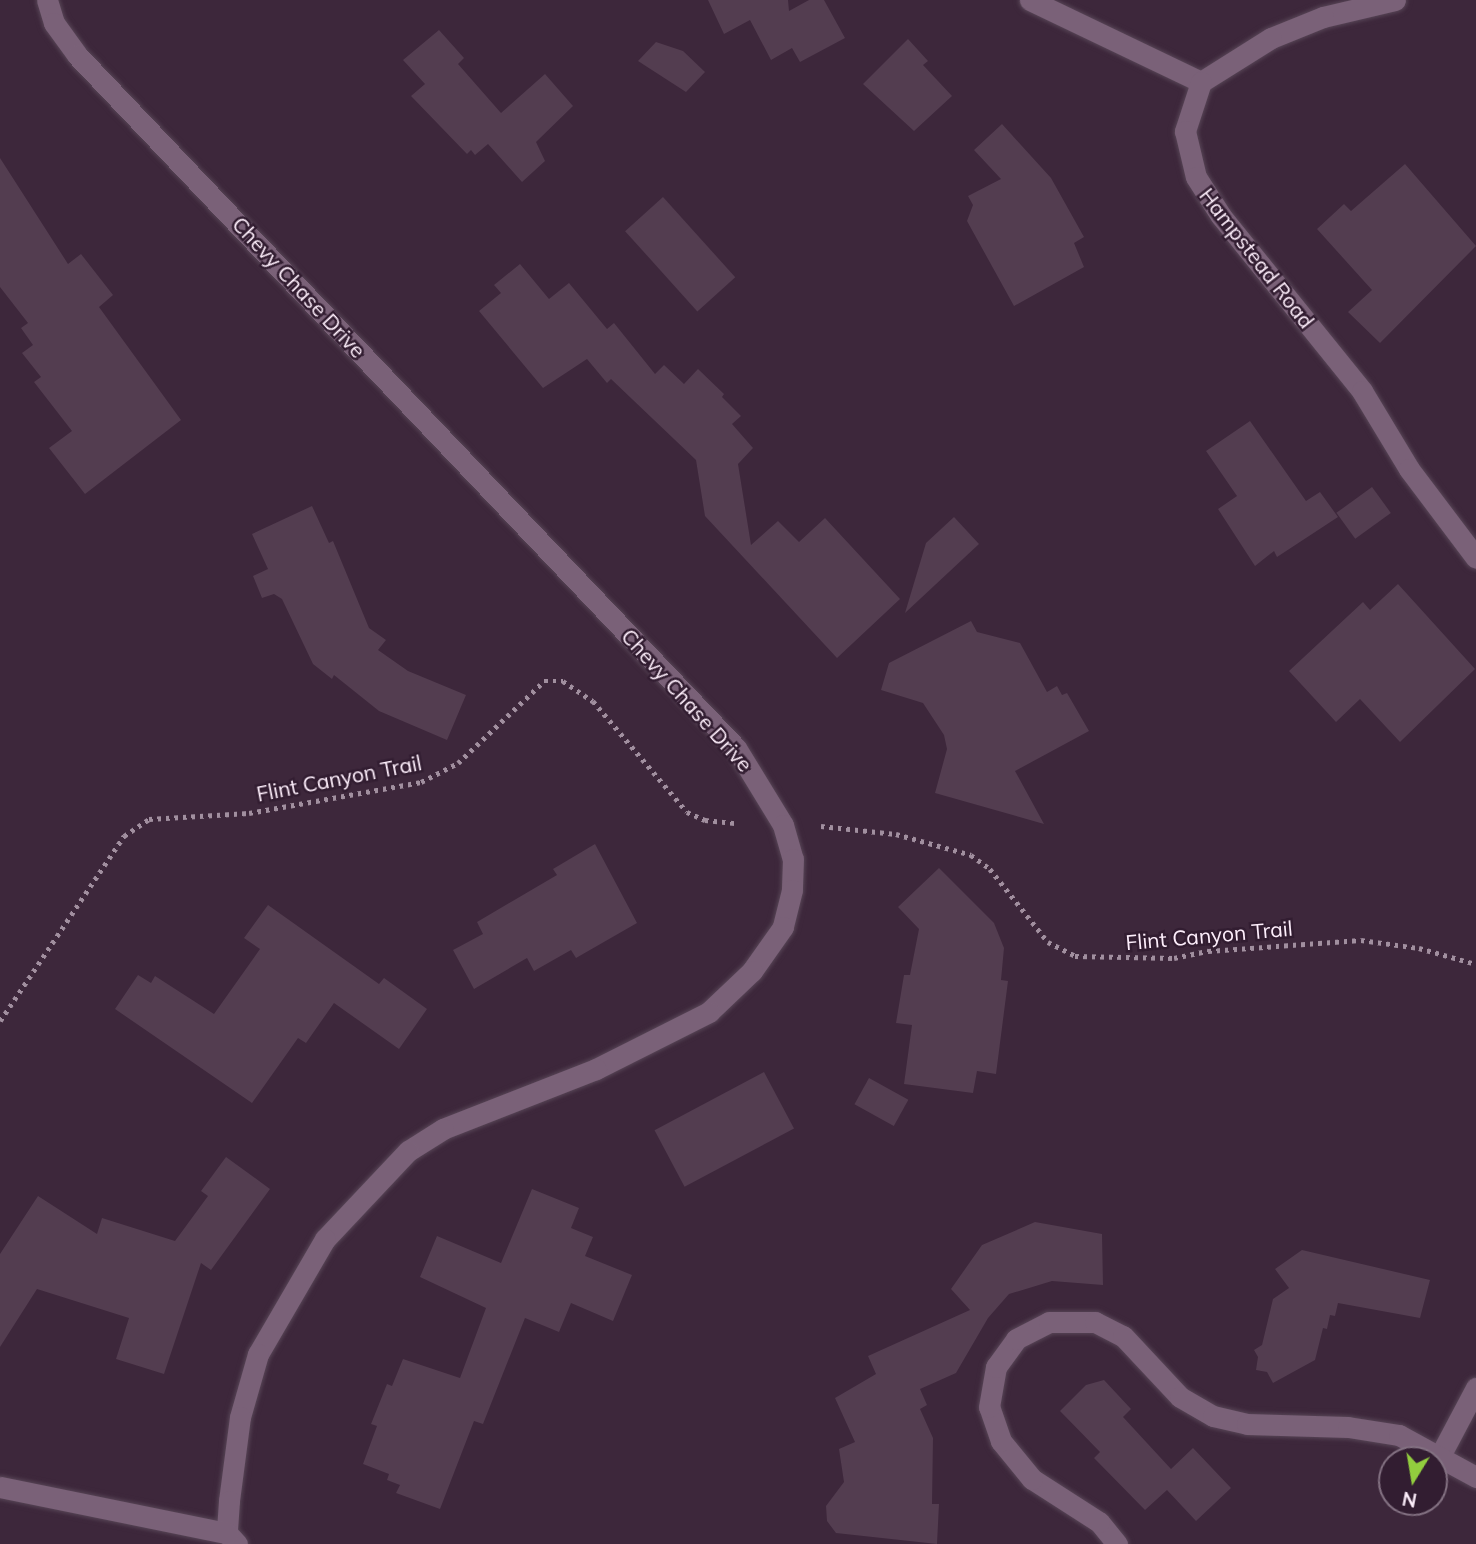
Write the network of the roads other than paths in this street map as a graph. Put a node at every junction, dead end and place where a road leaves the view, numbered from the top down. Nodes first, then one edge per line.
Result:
1 (47, 0) edge
2 (1030, 0) edge
3 (1395, 0) edge
4 (1200, 82) junction
5 (1476, 558) edge
6 (1476, 1388) edge
7 (1423, 1446) edge
8 (1445, 1446) edge
9 (1448, 1459) edge
10 (1476, 1477) edge
11 (0, 1487) edge
12 (232, 1539) edge
13 (1117, 1544) edge

1 - 12 main road, Chevy Chase Drive
2 - 4 main road
3 - 4 main road
4 - 5 main road, Hampstead Road
6 - 8 main road
7 - 13 main road
9 - 10 main road
11 - 12 main road

